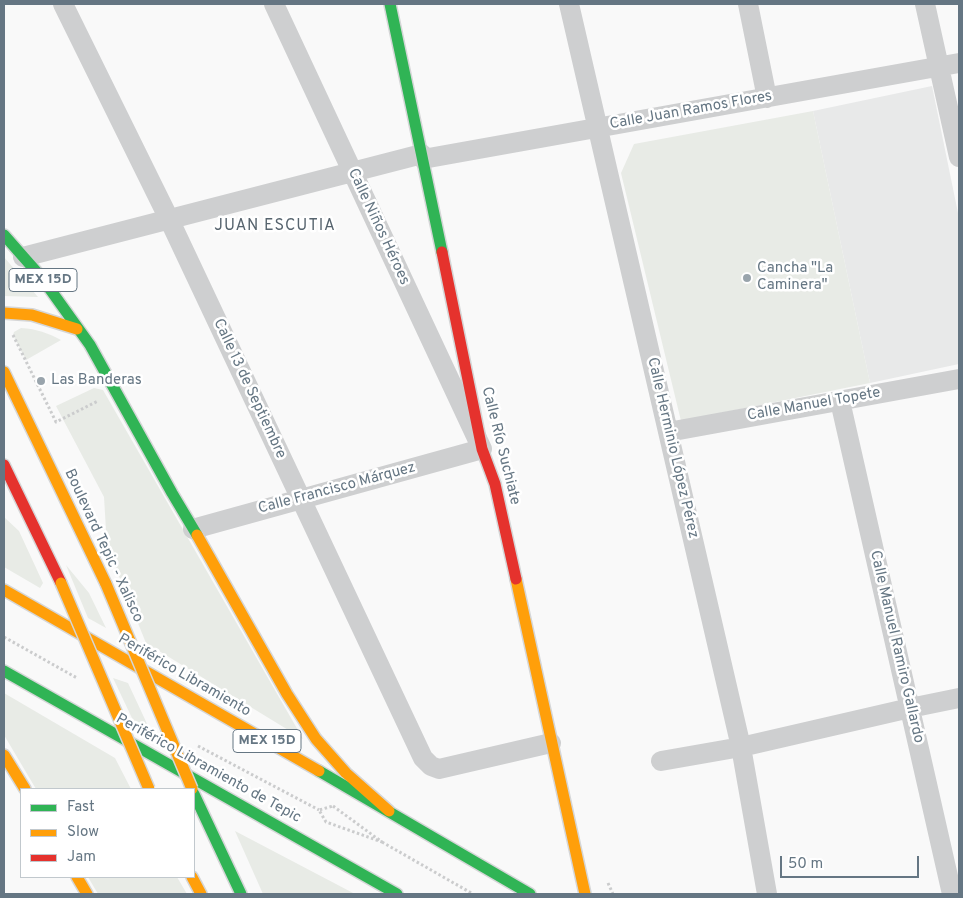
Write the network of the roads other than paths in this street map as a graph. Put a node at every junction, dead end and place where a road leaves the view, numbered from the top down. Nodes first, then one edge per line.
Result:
1 (63, 4) edge
2 (274, 4) edge
3 (390, 4) edge
4 (569, 4) edge
5 (748, 4) edge
6 (925, 4) edge
7 (959, 63) edge
8 (939, 67) junction
9 (767, 98) junction
10 (596, 128) junction
11 (423, 157) junction
12 (959, 157) edge
13 (353, 172) junction
14 (169, 219) junction
15 (4, 236) edge
16 (22, 257) junction
17 (4, 313) edge
18 (77, 328) junction
19 (4, 372) edge
20 (959, 379) edge
21 (840, 401) junction
22 (668, 432) junction
23 (482, 449) junction
24 (4, 465) edge
25 (300, 499) junction
26 (193, 529) junction
27 (4, 590) edge
28 (4, 671) edge
29 (959, 698) edge
30 (910, 708) junction
31 (551, 743) junction
32 (741, 747) junction
33 (4, 755) edge
34 (660, 761) dead end
35 (24, 788) edge
36 (149, 788) edge
37 (192, 788) edge
38 (195, 797) edge
39 (389, 811) junction
40 (78, 878) edge
41 (193, 878) edge
42 (87, 894) edge
43 (201, 894) edge
44 (241, 894) edge
45 (397, 894) edge
46 (530, 894) edge
47 (585, 894) edge
48 (767, 894) edge
49 (952, 894) edge

1 - 14 street, Calle 13 de Septiembre
2 - 13 street, Calle Niños Héroes
3 - 11 main road, Calle Río Suchiate
4 - 10 street, Calle Herminio López Pérez
5 - 9 street
6 - 8 street
7 - 8 street, Calle Juan Ramos Flores
8 - 9 street, Calle Juan Ramos Flores
8 - 12 street
9 - 10 street, Calle Juan Ramos Flores
10 - 11 street, Calle Juan Ramos Flores
10 - 22 street, Calle Herminio López Pérez
11 - 13 street, Calle Juan Ramos Flores
11 - 23 main road, Calle Río Suchiate
13 - 14 street, Calle Juan Ramos Flores
13 - 23 street, Calle Niños Héroes
14 - 16 street, Calle Juan Ramos Flores
14 - 25 street, Calle 13 de Septiembre
15 - 16 main road, MEX 15D
16 - 18 main road, MEX 15D
17 - 18 main road, MEX 15D
18 - 26 main road, MEX 15D
19 - 37 main road, Boulevard Tepic - Xalisco, bridge
20 - 21 street, Calle Manuel Topete
21 - 22 street, Calle Manuel Topete
21 - 30 street, Calle Manuel Ramiro Gallardo
22 - 32 street, Calle Herminio López Pérez
23 - 25 street, Calle Francisco Márquez
23 - 31 main road, Calle Río Suchiate
24 - 36 main road, bridge
25 - 26 street, Calle Francisco Márquez
25 - 31 street, Calle 13 de Septiembre
26 - 39 main road, MEX 15D
27 - 39 main road, Periférico Libramiento / MEX 15D
28 - 45 main road, Periférico Libramiento de Tepic
29 - 30 street
30 - 32 street
30 - 49 street, Calle Manuel Ramiro Gallardo
31 - 47 main road, Calle Río Suchiate
32 - 34 street
32 - 48 street, Calle Herminio López Pérez
33 - 35 main road
38 - 44 main road
39 - 46 main road, Periférico Libramiento / MEX 15D
40 - 42 main road
41 - 43 main road

